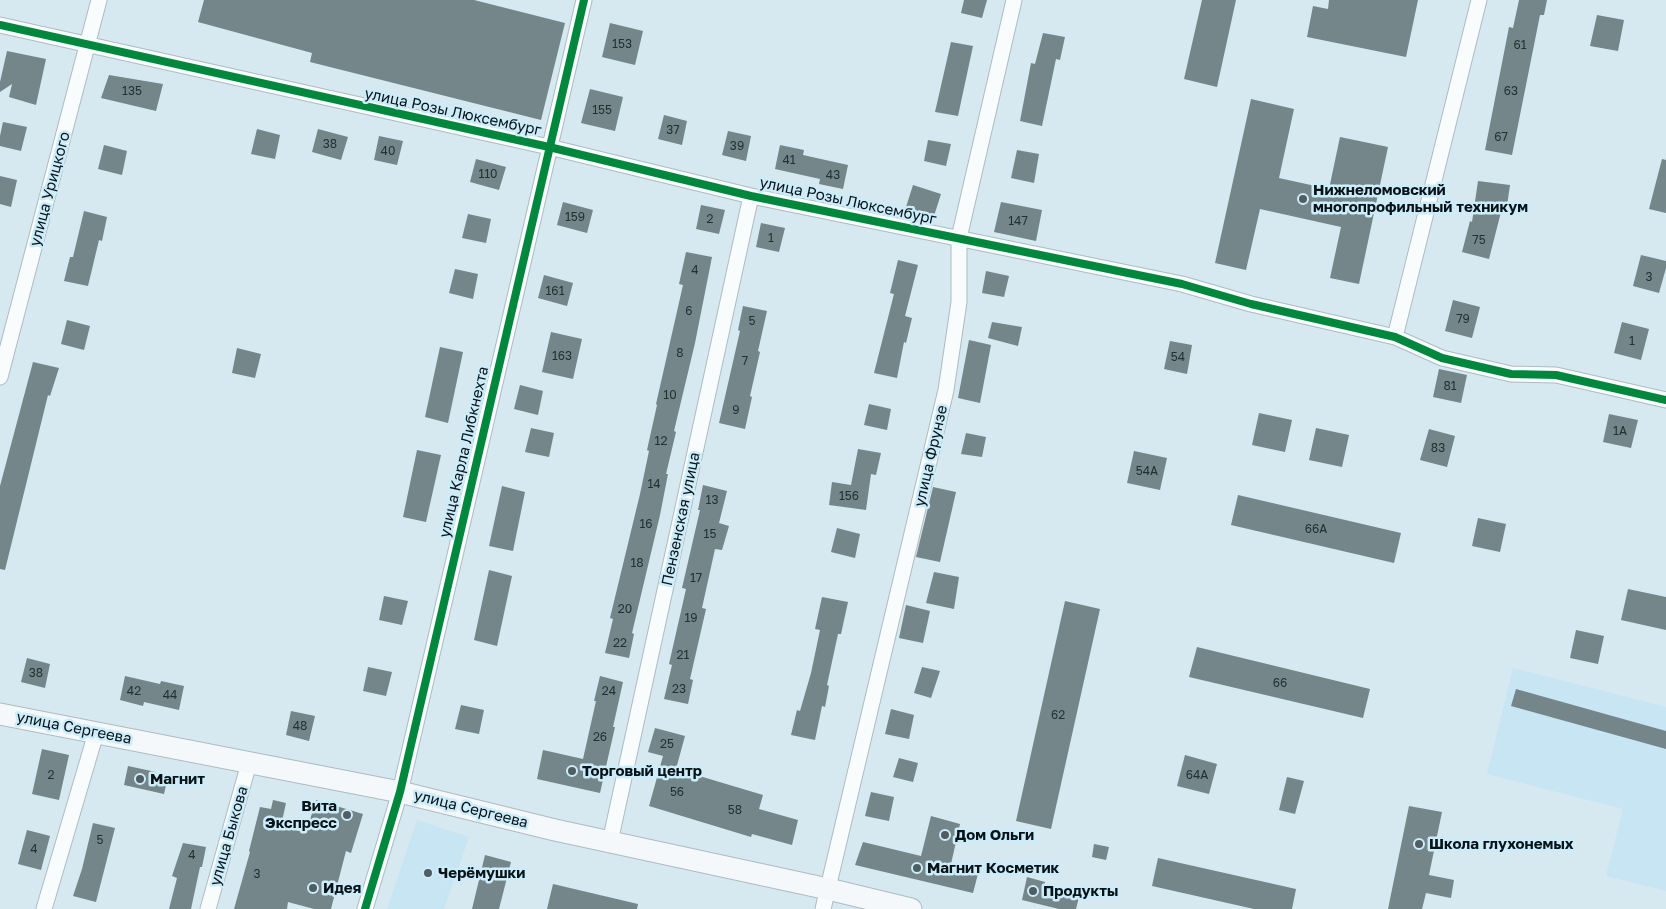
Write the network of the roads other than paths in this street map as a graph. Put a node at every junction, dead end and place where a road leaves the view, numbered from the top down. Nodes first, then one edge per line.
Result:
1 (100, 0) edge
2 (584, 0) edge
3 (1014, 0) edge
4 (1479, 0) edge
5 (0, 25) edge
6 (88, 46) junction
7 (549, 147) junction
8 (751, 196) junction
9 (959, 238) junction
10 (1395, 337) junction
11 (0, 377) edge
12 (1666, 400) edge
13 (0, 714) edge
14 (96, 733) junction
15 (249, 763) junction
16 (400, 792) junction
17 (610, 842) junction
18 (826, 899) edge
19 (44, 909) edge
20 (208, 909) edge
21 (365, 909) edge
22 (911, 909) edge

1 - 6 street, улица Урицкого
2 - 7 street, улица Карла Либкнехта
3 - 9 street, улица Фрунзе
4 - 10 street
5 - 6 street, улица Розы Люксембург
6 - 7 street, улица Розы Люксембург
6 - 11 street, улица Урицкого
7 - 8 street, улица Розы Люксембург
7 - 16 street, улица Карла Либкнехта
8 - 9 street, улица Розы Люксембург
8 - 17 street, Пензенская улица
9 - 10 street, улица Розы Люксембург
9 - 18 street, улица Фрунзе
10 - 12 street, улица Розы Люксембург
13 - 14 main road, улица Сергеева
14 - 15 main road, улица Сергеева
14 - 19 street
15 - 16 main road, улица Сергеева
15 - 20 street, улица Быкова
16 - 17 main road, улица Сергеева
16 - 21 street, улица Карла Либкнехта
17 - 18 main road, улица Сергеева
18 - 22 main road, улица Сергеева

